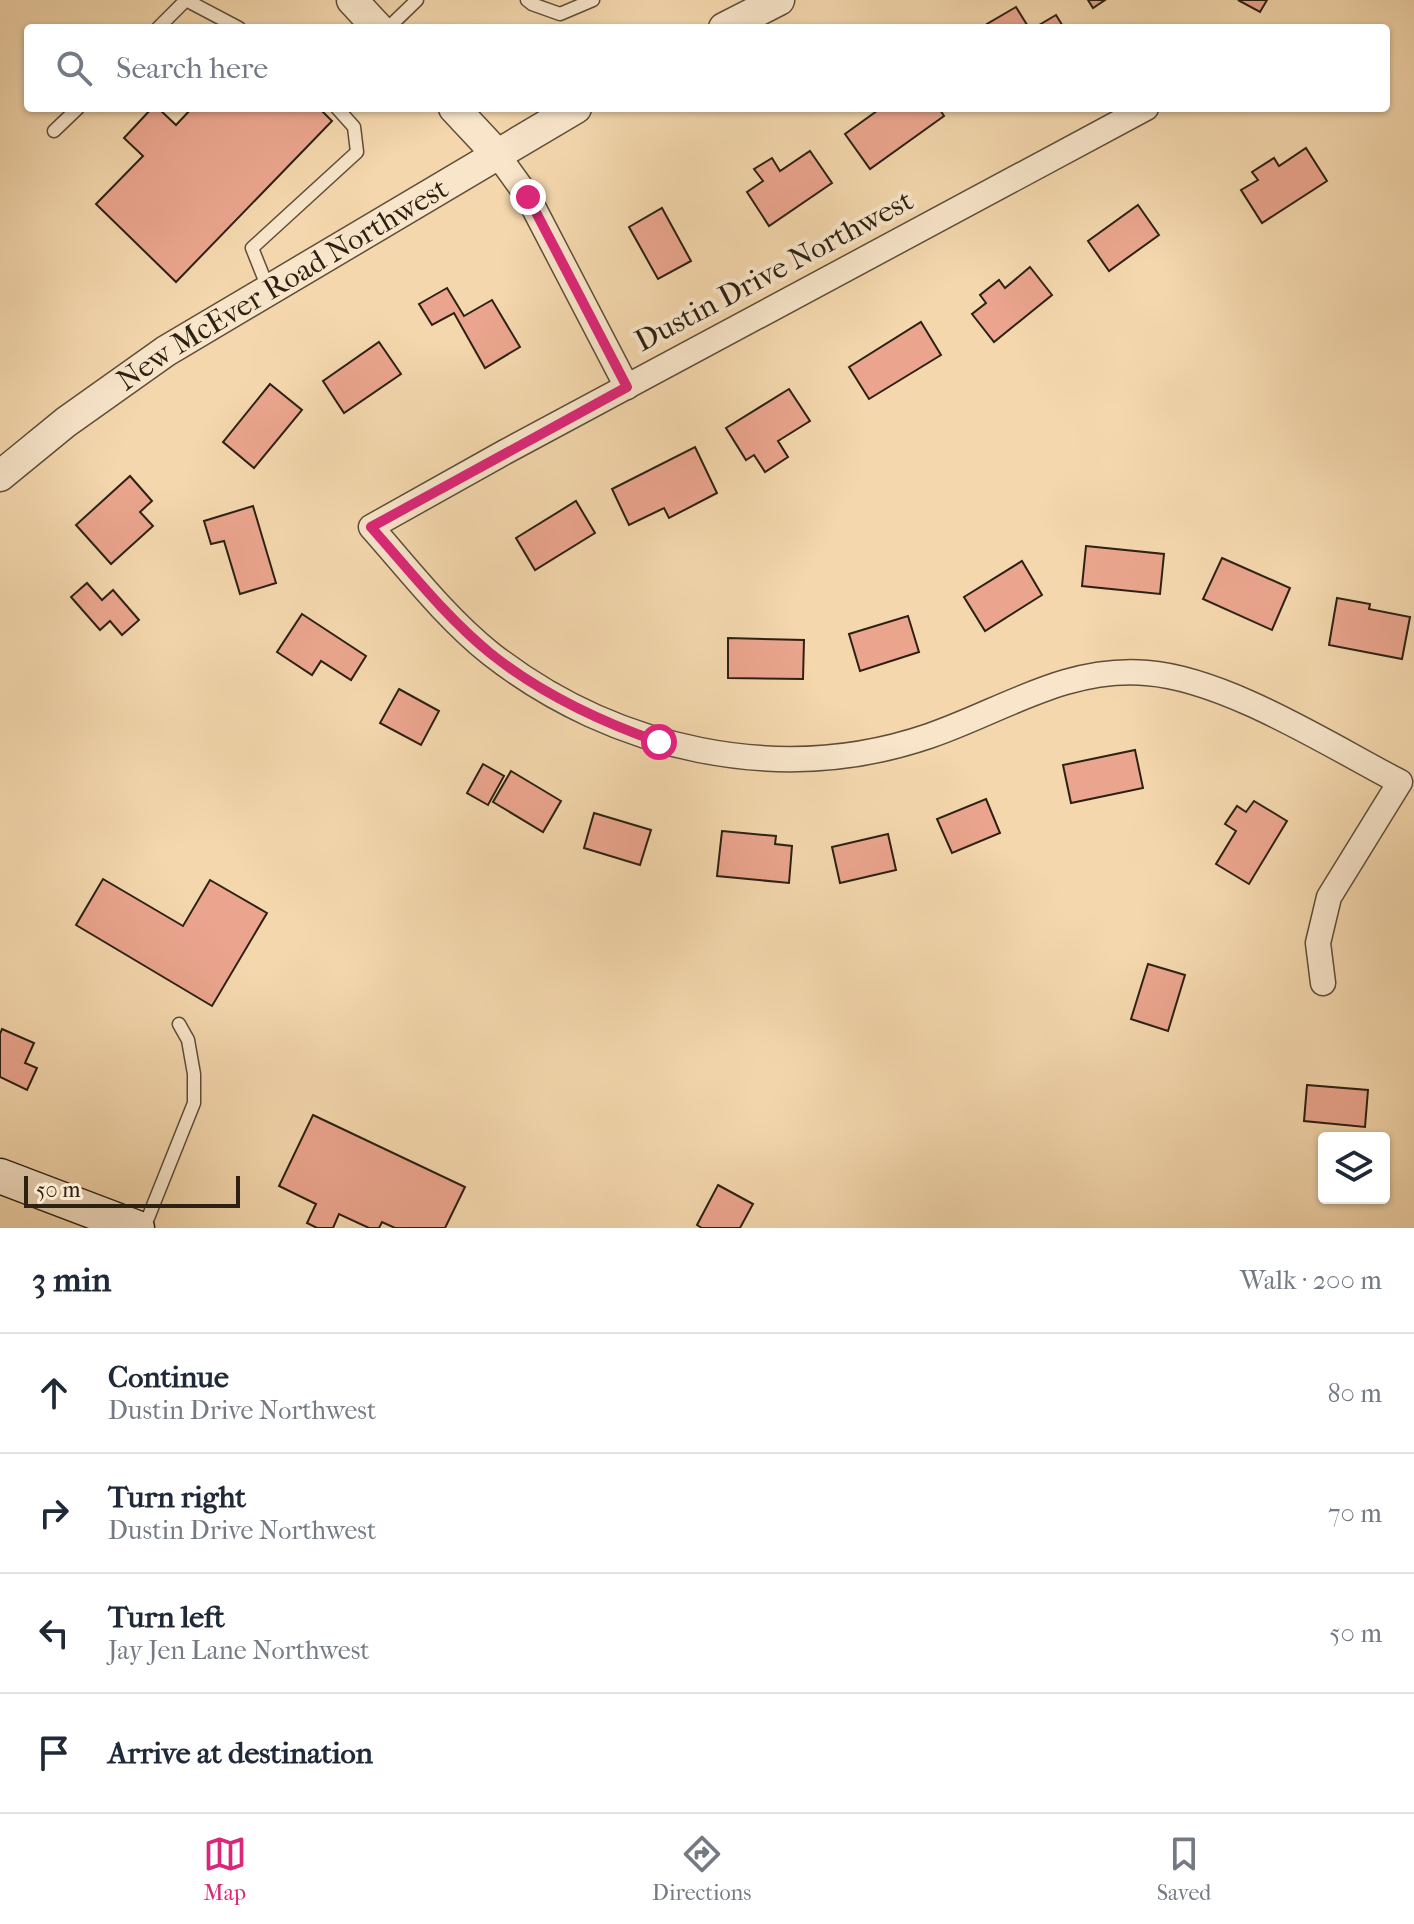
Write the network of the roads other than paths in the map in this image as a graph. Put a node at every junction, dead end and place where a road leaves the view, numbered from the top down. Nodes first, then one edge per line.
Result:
1 (186, 0) edge
2 (352, 0) edge
3 (417, 0) edge
4 (527, 0) edge
5 (593, 0) edge
6 (779, 0) edge
7 (162, 24) edge
8 (231, 24) edge
9 (374, 24) edge
10 (392, 24) edge
11 (732, 24) edge
12 (74, 112) edge
13 (341, 112) edge
14 (458, 112) edge
15 (569, 112) edge
16 (1139, 112) edge
17 (54, 131) dead end
18 (497, 154) junction
19 (268, 289) junction
20 (627, 387) junction
21 (0, 476) edge
22 (1323, 983) dead end
23 (179, 1024) dead end
24 (0, 1176) edge
25 (137, 1228) edge
26 (144, 1228) edge

1 - 7 lane
1 - 8 lane
2 - 9 street
3 - 10 lane
4 - 5 lane
6 - 11 street
12 - 17 lane
13 - 19 lane
14 - 18 street
15 - 18 street, New McEver Road Northwest
16 - 20 street, Dustin Drive Northwest
18 - 19 street, New McEver Road Northwest
18 - 20 street
19 - 21 street, New McEver Road Northwest
20 - 22 street, Dustin Drive Northwest
23 - 26 lane
24 - 25 main road

